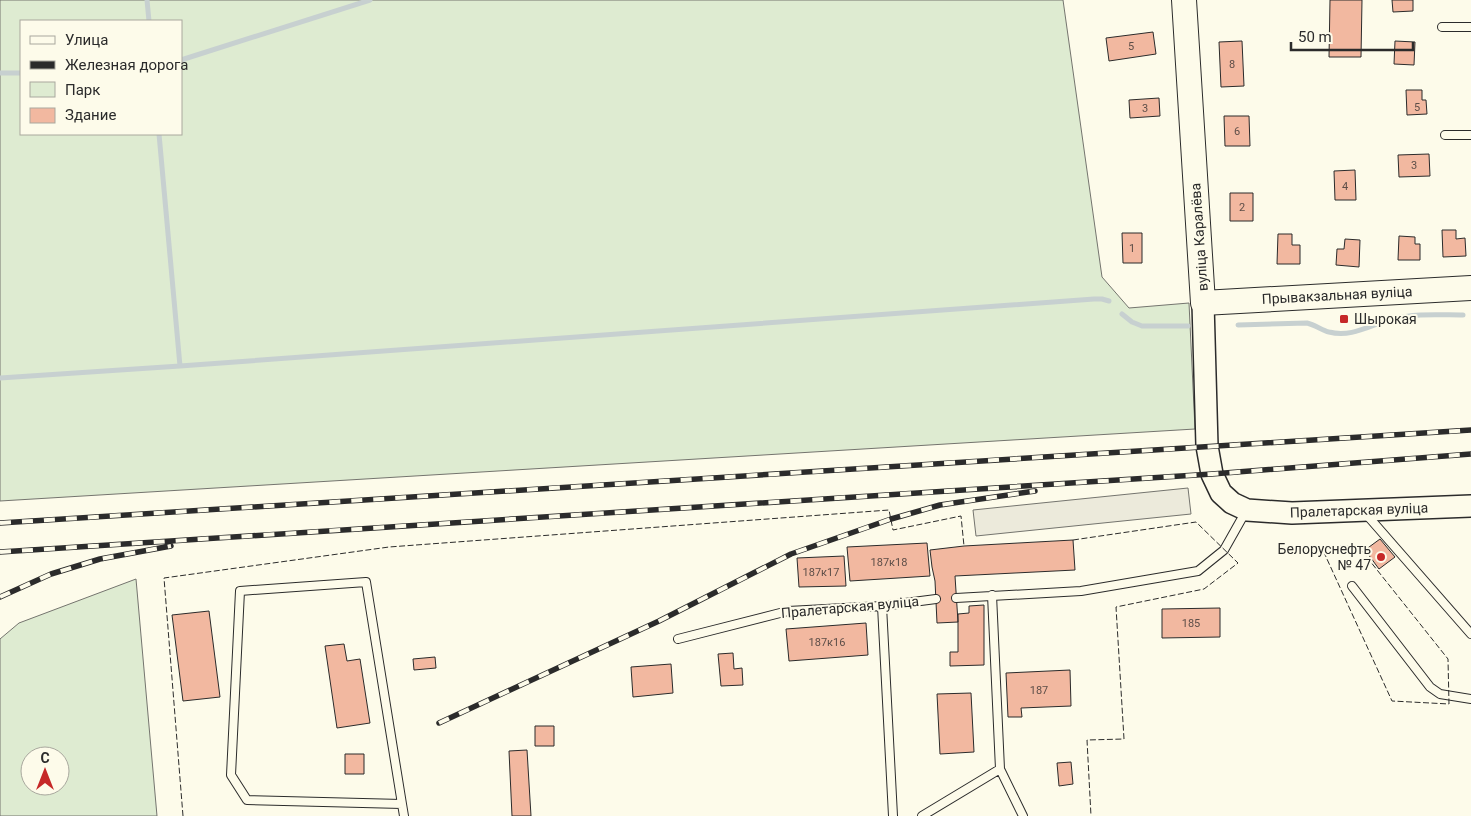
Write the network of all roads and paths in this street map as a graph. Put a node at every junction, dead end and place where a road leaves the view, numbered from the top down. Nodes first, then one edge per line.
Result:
1 (1184, 0) edge
2 (1442, 27) dead end
3 (1471, 27) edge
4 (1445, 135) dead end
5 (1471, 135) edge
6 (1471, 288) edge
7 (1203, 303) junction
8 (1212, 474) joint
9 (1471, 506) edge
10 (1247, 510) junction
11 (1363, 510) junction
12 (1352, 586) dead end
13 (992, 596) junction
14 (956, 598) dead end
15 (936, 599) dead end
16 (882, 606) junction
17 (1471, 634) edge
18 (678, 639) dead end
19 (1471, 699) edge
20 (1000, 769) junction
21 (402, 804) junction
22 (404, 816) edge
23 (893, 816) edge
24 (922, 816) edge
25 (1023, 816) edge

1 - 7 main road, вуліца Каралёва
2 - 3 lane
4 - 5 lane
6 - 7 main road, Прывакзальная вуліца
7 - 8 main road, вуліца Каралёва
8 - 10 main road, Пралетарская вуліца
9 - 11 main road, Пралетарская вуліца
10 - 11 main road, Пралетарская вуліца
10 - 13 lane
11 - 17 lane
12 - 19 lane
13 - 14 lane
13 - 20 lane
15 - 16 lane, Пралетарская вуліца
16 - 18 lane, Пралетарская вуліца
16 - 23 lane
20 - 24 lane
20 - 25 lane
21 - 21 lane
21 - 22 lane

